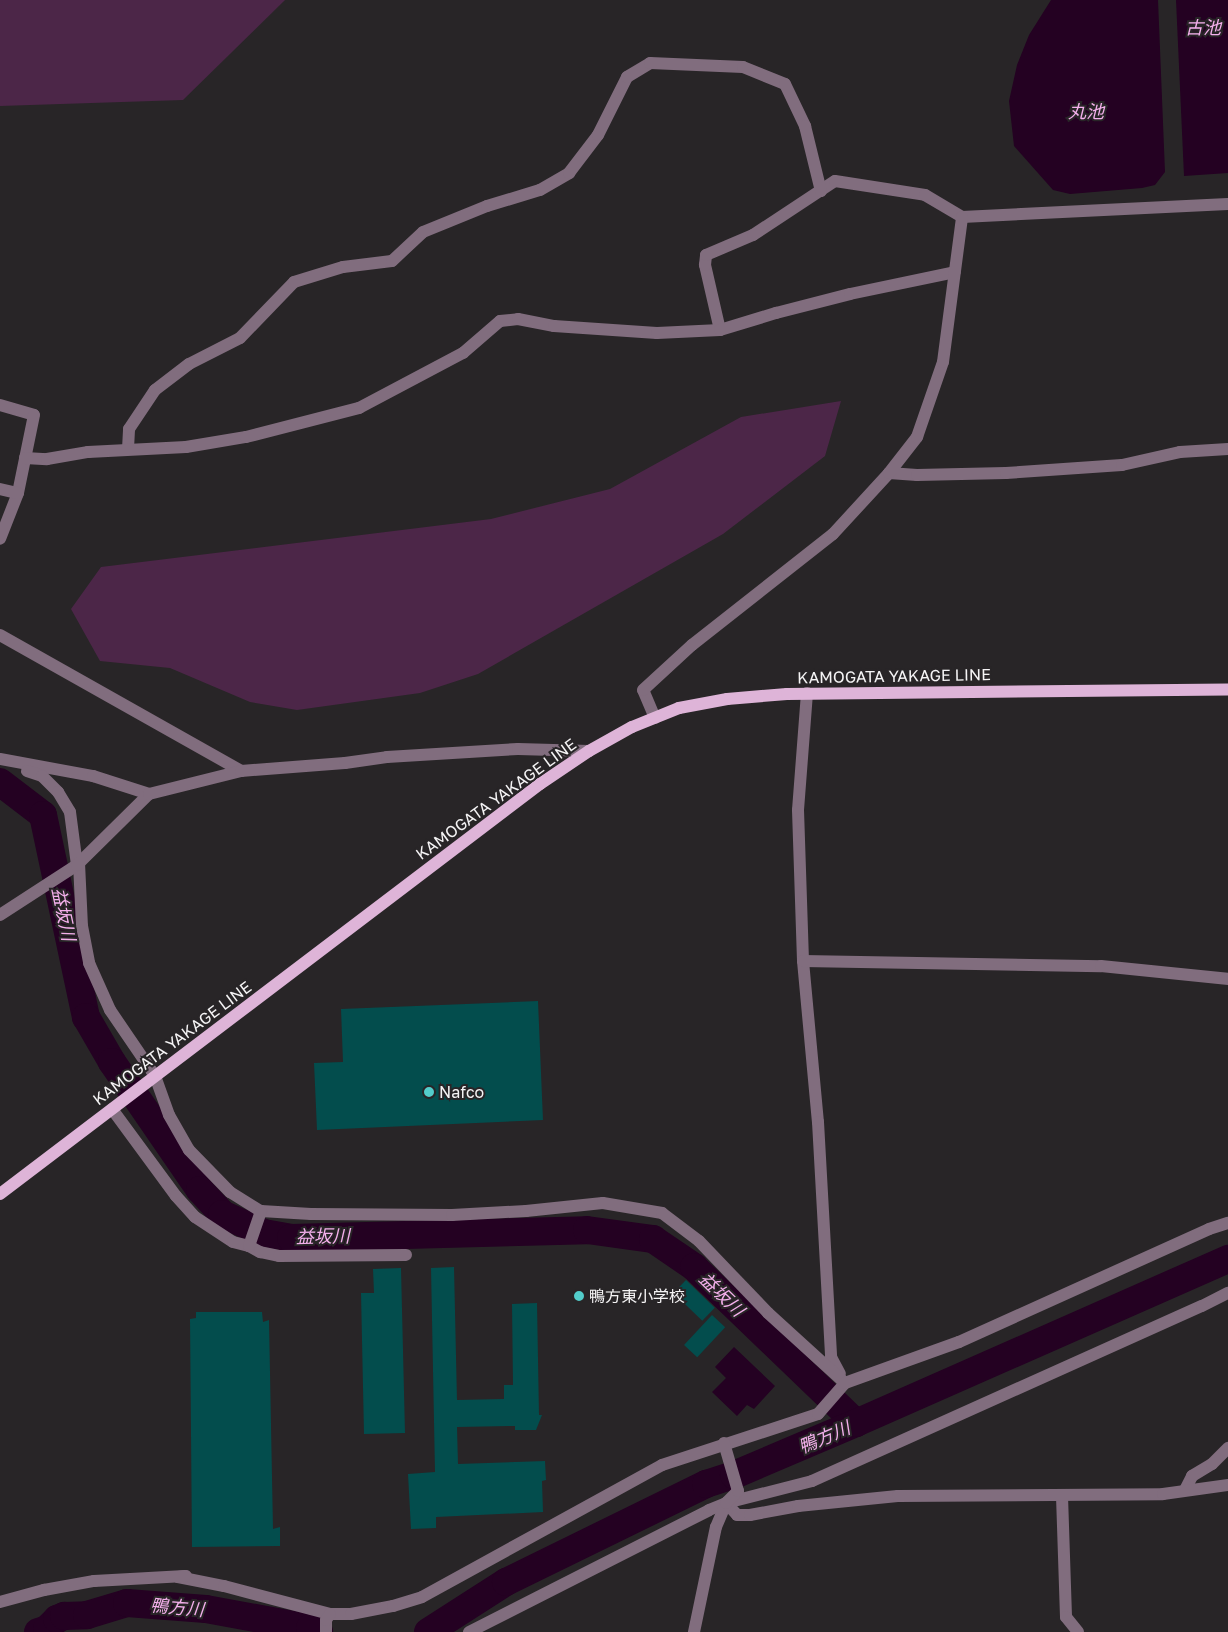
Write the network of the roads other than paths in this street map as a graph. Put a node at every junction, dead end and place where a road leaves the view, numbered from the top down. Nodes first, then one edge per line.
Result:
1 (821, 190) junction
2 (1228, 204) edge
3 (962, 217) junction
4 (955, 272) junction
5 (720, 330) junction
6 (0, 405) edge
7 (128, 449) junction
8 (1228, 449) edge
9 (25, 458) junction
10 (889, 473) junction
11 (0, 489) edge
12 (18, 493) junction
13 (0, 539) edge
14 (0, 636) edge
15 (1228, 689) edge
16 (807, 693) junction
17 (655, 718) junction
18 (589, 751) junction
19 (0, 760) edge
20 (241, 771) junction
21 (150, 794) junction
22 (76, 866) junction
23 (0, 915) edge
24 (803, 961) junction
25 (1228, 979) edge
26 (152, 1078) junction
27 (112, 1109) junction
28 (0, 1194) edge
29 (261, 1211) junction
30 (1228, 1223) edge
31 (249, 1246) junction
32 (406, 1255) dead end
33 (1228, 1293) edge
34 (844, 1383) junction
35 (725, 1448) junction
36 (1228, 1448) edge
37 (1228, 1485) edge
38 (1186, 1490) junction
39 (1062, 1496) junction
40 (726, 1503) junction
41 (0, 1602) edge
42 (328, 1622) edge
43 (469, 1632) edge
44 (694, 1632) edge
45 (1078, 1632) edge

1 - 3 street
1 - 5 street
1 - 7 street
2 - 3 street
3 - 4 street
4 - 5 street
4 - 10 street
5 - 7 street
6 - 9 street
7 - 9 street
8 - 10 street
9 - 12 street
10 - 17 street
11 - 12 street
12 - 13 street
14 - 20 street
15 - 16 main road, KAMOGATA YAKAGE LINE
16 - 17 main road, KAMOGATA YAKAGE LINE
16 - 24 street
17 - 18 main road, KAMOGATA YAKAGE LINE
18 - 20 street
18 - 26 main road, KAMOGATA YAKAGE LINE
19 - 21 street
19 - 22 street
20 - 21 street
21 - 22 street
22 - 23 street
22 - 26 street
24 - 25 street
24 - 34 street
26 - 27 main road, KAMOGATA YAKAGE LINE
26 - 29 street
27 - 28 main road, KAMOGATA YAKAGE LINE
27 - 31 street
29 - 31 street
29 - 34 street
30 - 34 street
31 - 32 street
33 - 40 street
34 - 35 street
35 - 40 street
35 - 42 street
36 - 38 street
37 - 38 street
38 - 39 street
39 - 40 street
39 - 45 street
40 - 43 street
40 - 44 street
41 - 42 street

